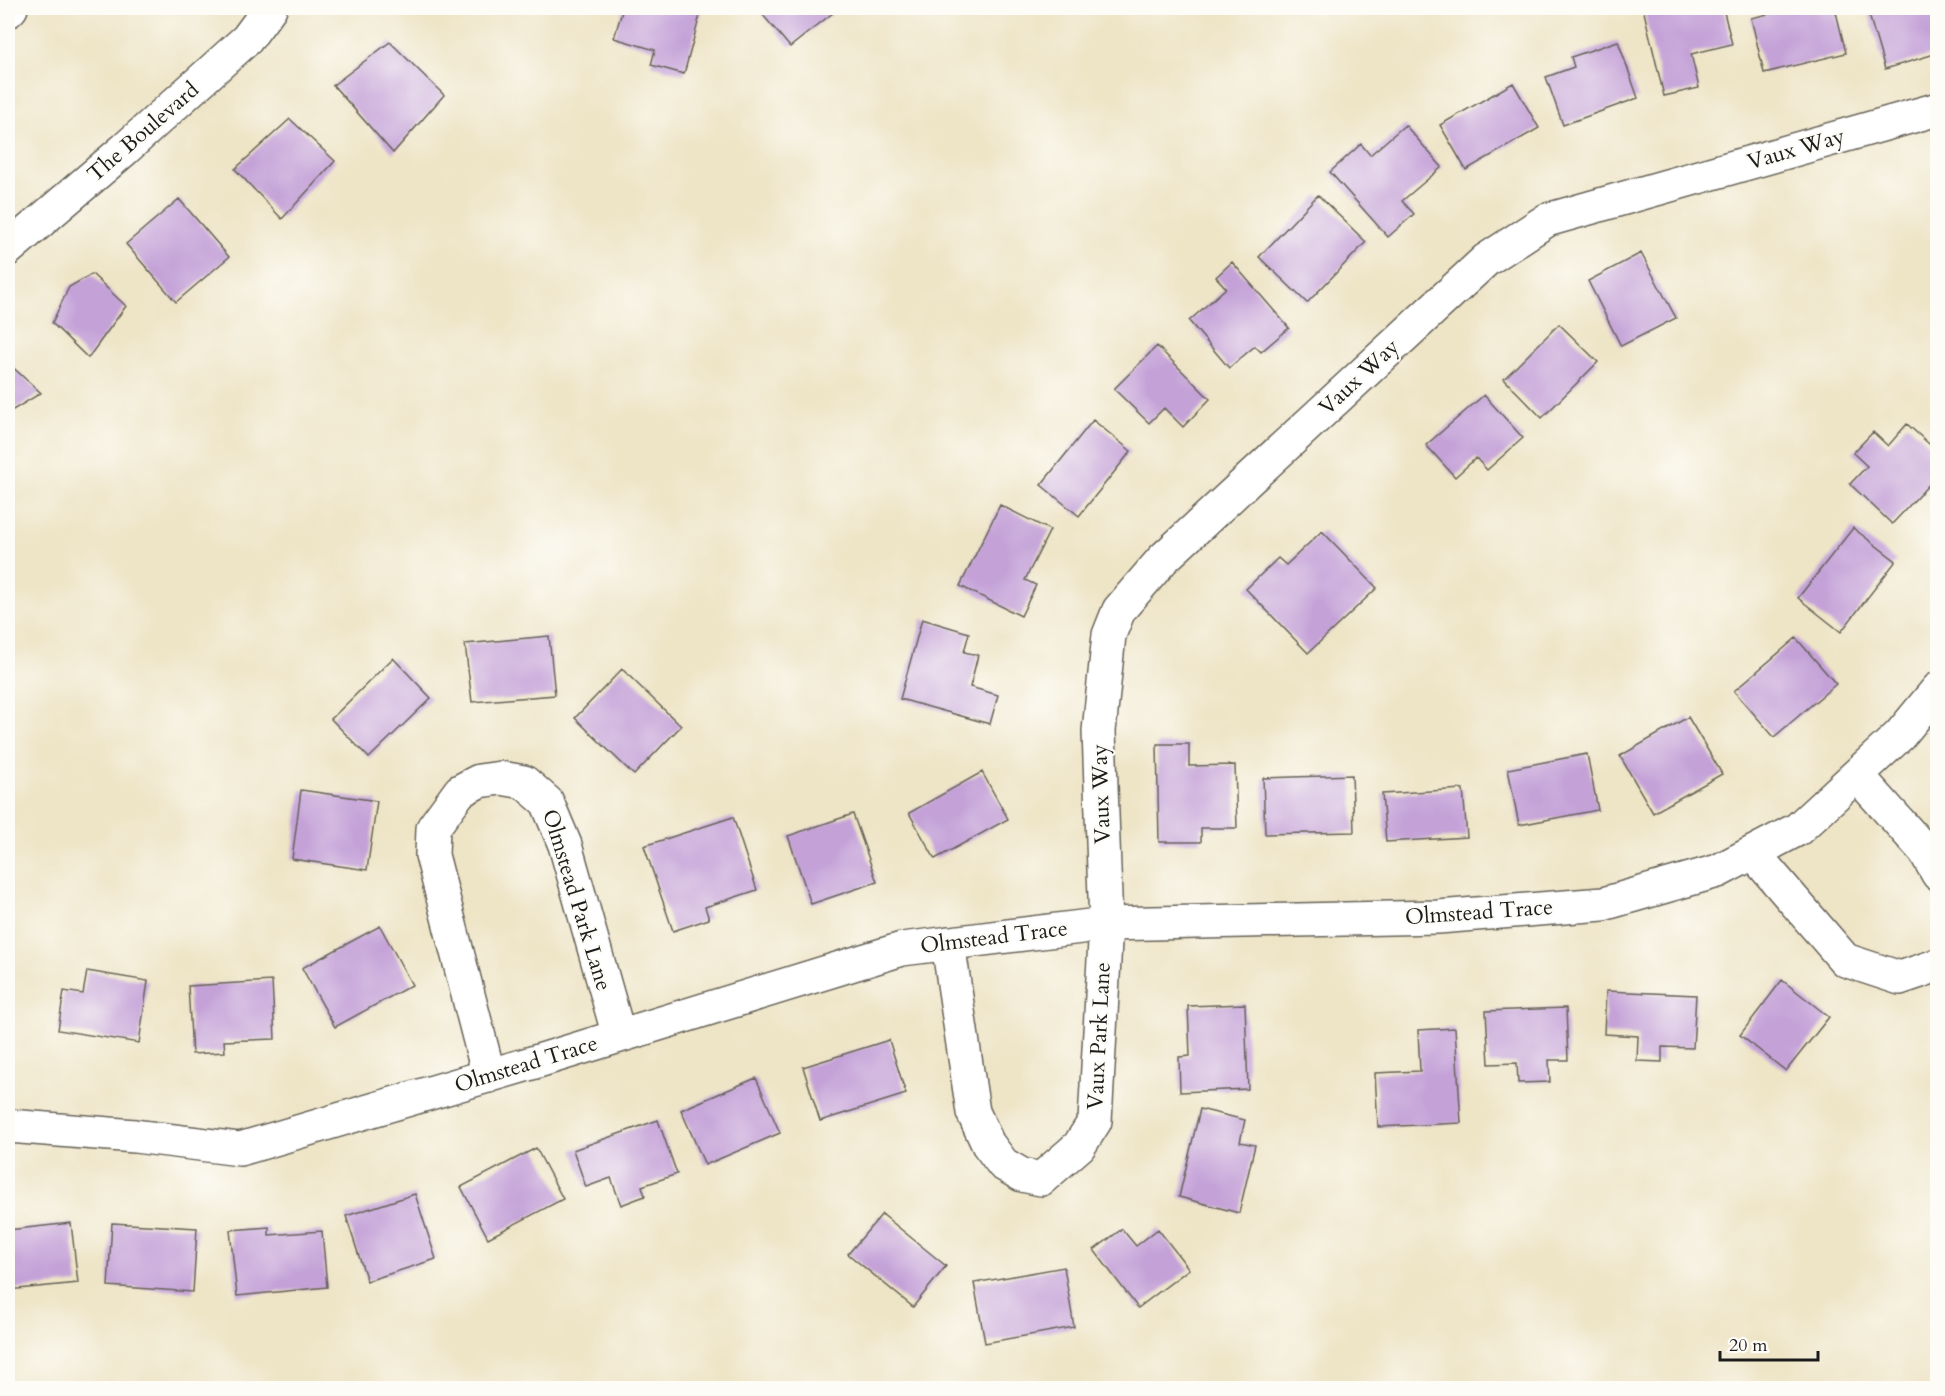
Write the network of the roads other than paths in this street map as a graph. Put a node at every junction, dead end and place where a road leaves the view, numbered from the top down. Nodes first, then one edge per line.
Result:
1 (11, 8) edge
2 (270, 8) edge
3 (8, 11) edge
4 (1938, 109) edge
5 (8, 249) edge
6 (1938, 689) edge
7 (1857, 775) junction
8 (1753, 853) junction
9 (1938, 874) edge
10 (1106, 924) junction
11 (948, 943) junction
12 (1938, 965) edge
13 (619, 1036) junction
14 (489, 1076) junction
15 (8, 1126) edge

1 - 3 street
2 - 5 street, The Boulevard
4 - 10 street, Vaux Way
6 - 7 street, Olmstead Trace
7 - 8 street, Olmstead Trace
7 - 9 street
8 - 10 street, Olmstead Trace
8 - 12 street
10 - 11 street, Olmstead Trace
10 - 11 street, Vaux Park Lane
11 - 13 street, Olmstead Trace
13 - 14 street, Olmstead Trace
13 - 14 street, Olmstead Park Lane
14 - 15 street, Olmstead Trace

